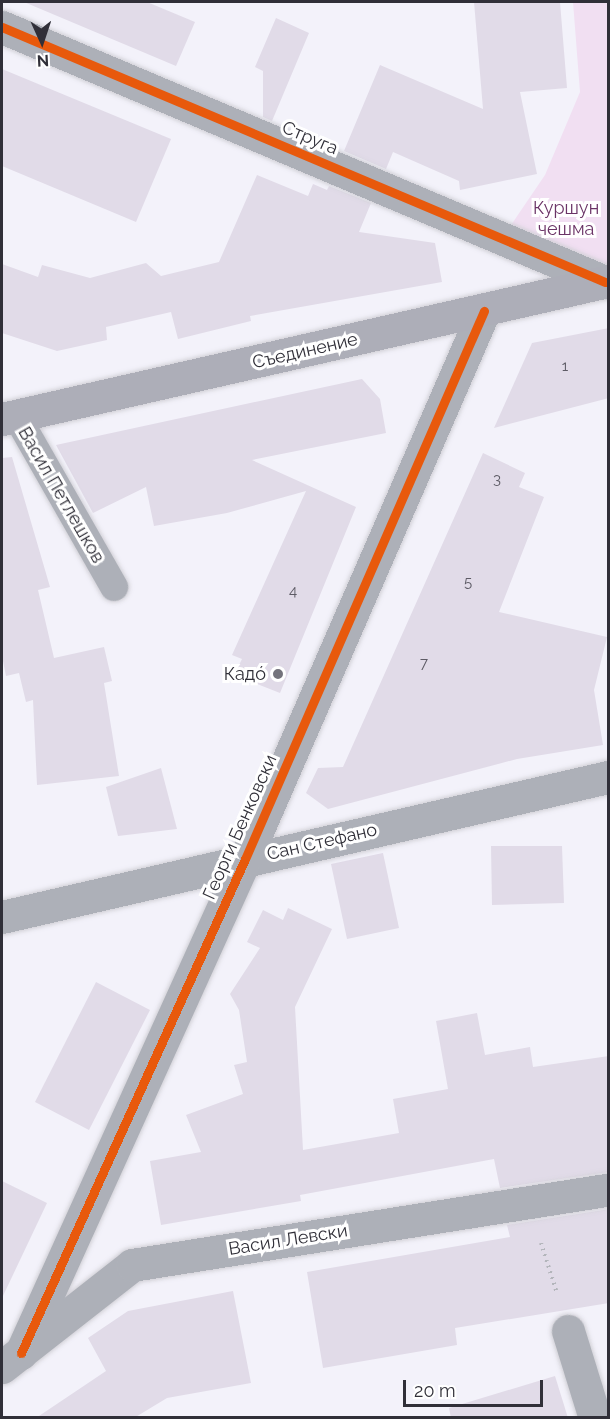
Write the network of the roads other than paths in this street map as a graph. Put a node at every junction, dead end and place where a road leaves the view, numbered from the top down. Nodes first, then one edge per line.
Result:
1 (2, 27) edge
2 (607, 281) edge
3 (484, 311) junction
4 (6, 415) edge
5 (114, 587) dead end
6 (609, 777) edge
7 (245, 859) junction
8 (2, 917) edge
9 (609, 1190) edge
10 (568, 1331) road end
11 (11, 1360) edge
12 (595, 1418) edge

1 - 2 street, Струга
2 - 3 street, Съединение
3 - 4 street, Съединение
3 - 7 street, Георги Бенковски
4 - 5 lane, Васил Петлешков
6 - 7 street, Сан Стефано
7 - 8 street, Сан Стефано
7 - 11 street, Георги Бенковски
9 - 11 street, Васил Левски
10 - 12 street

